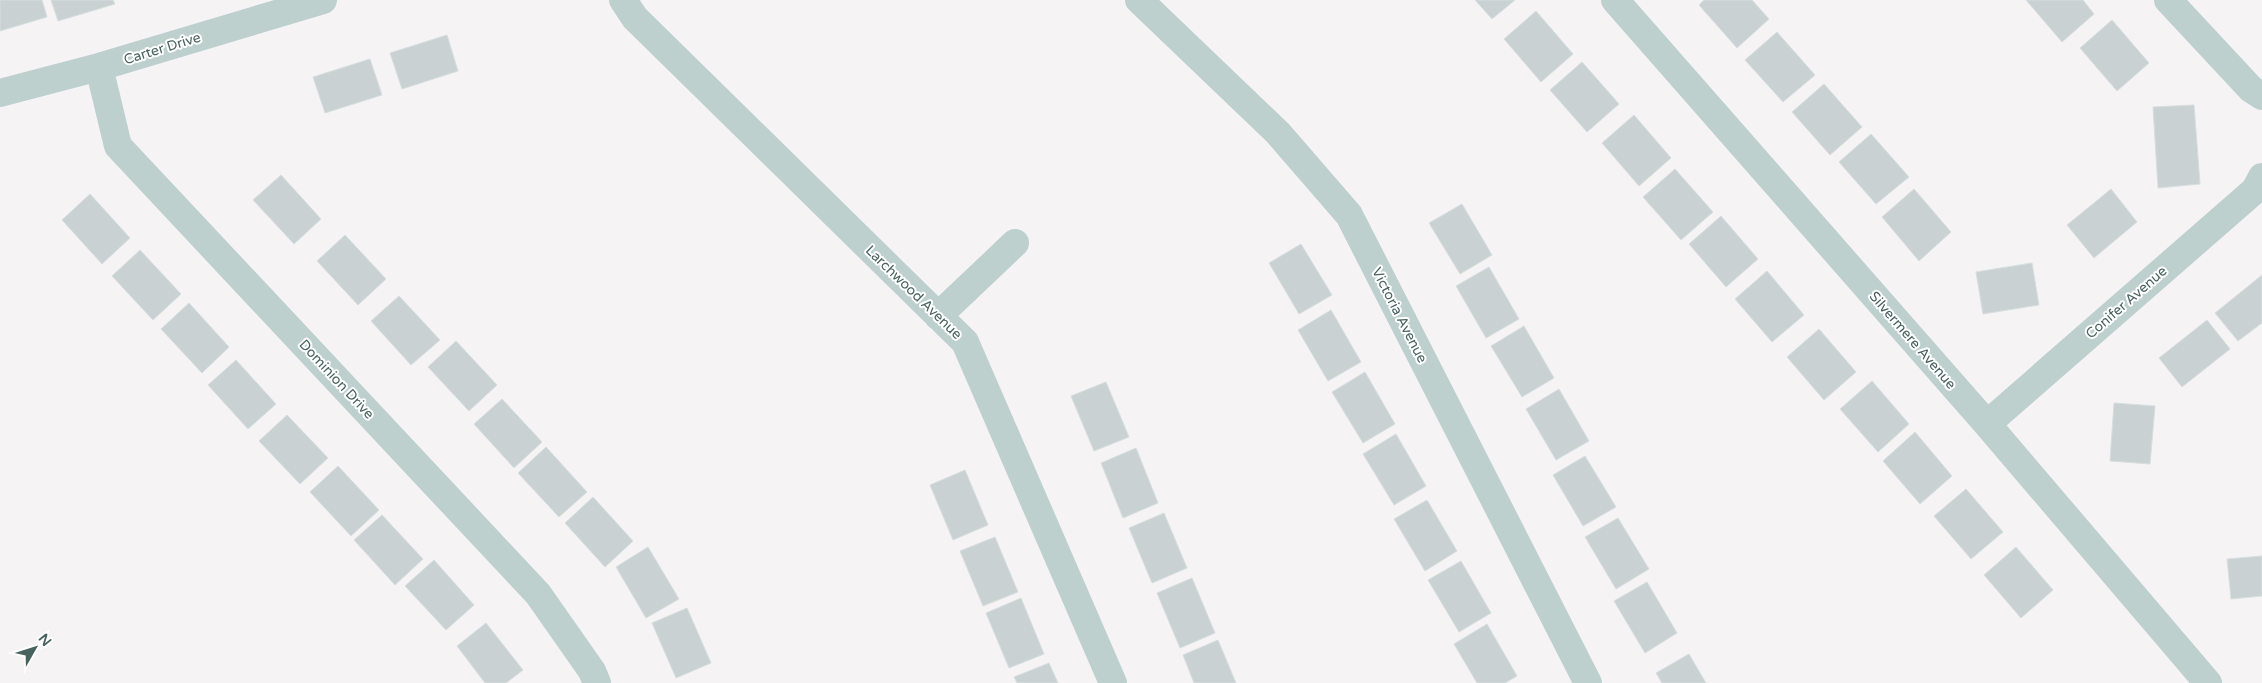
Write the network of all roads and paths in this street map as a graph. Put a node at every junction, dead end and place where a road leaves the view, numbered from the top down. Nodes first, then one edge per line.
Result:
1 (323, 0) edge
2 (623, 0) edge
3 (1139, 0) edge
4 (1616, 0) edge
5 (2168, 0) edge
6 (99, 67) junction
7 (0, 93) edge
8 (2262, 96) edge
9 (2262, 177) edge
10 (1015, 243) dead end
11 (938, 316) junction
12 (1987, 424) junction
13 (597, 683) edge
14 (1114, 683) edge
15 (1588, 683) edge
16 (2208, 683) edge

1 - 6 street, Carter Drive
2 - 11 street, Larchwood Avenue
3 - 15 street, Victoria Avenue
4 - 12 street, Silvermere Avenue
5 - 8 street
6 - 7 street, Carter Drive
6 - 13 street, Dominion Drive
9 - 12 street, Conifer Avenue
10 - 11 street
11 - 14 street, Larchwood Avenue
12 - 16 street, Silvermere Avenue

